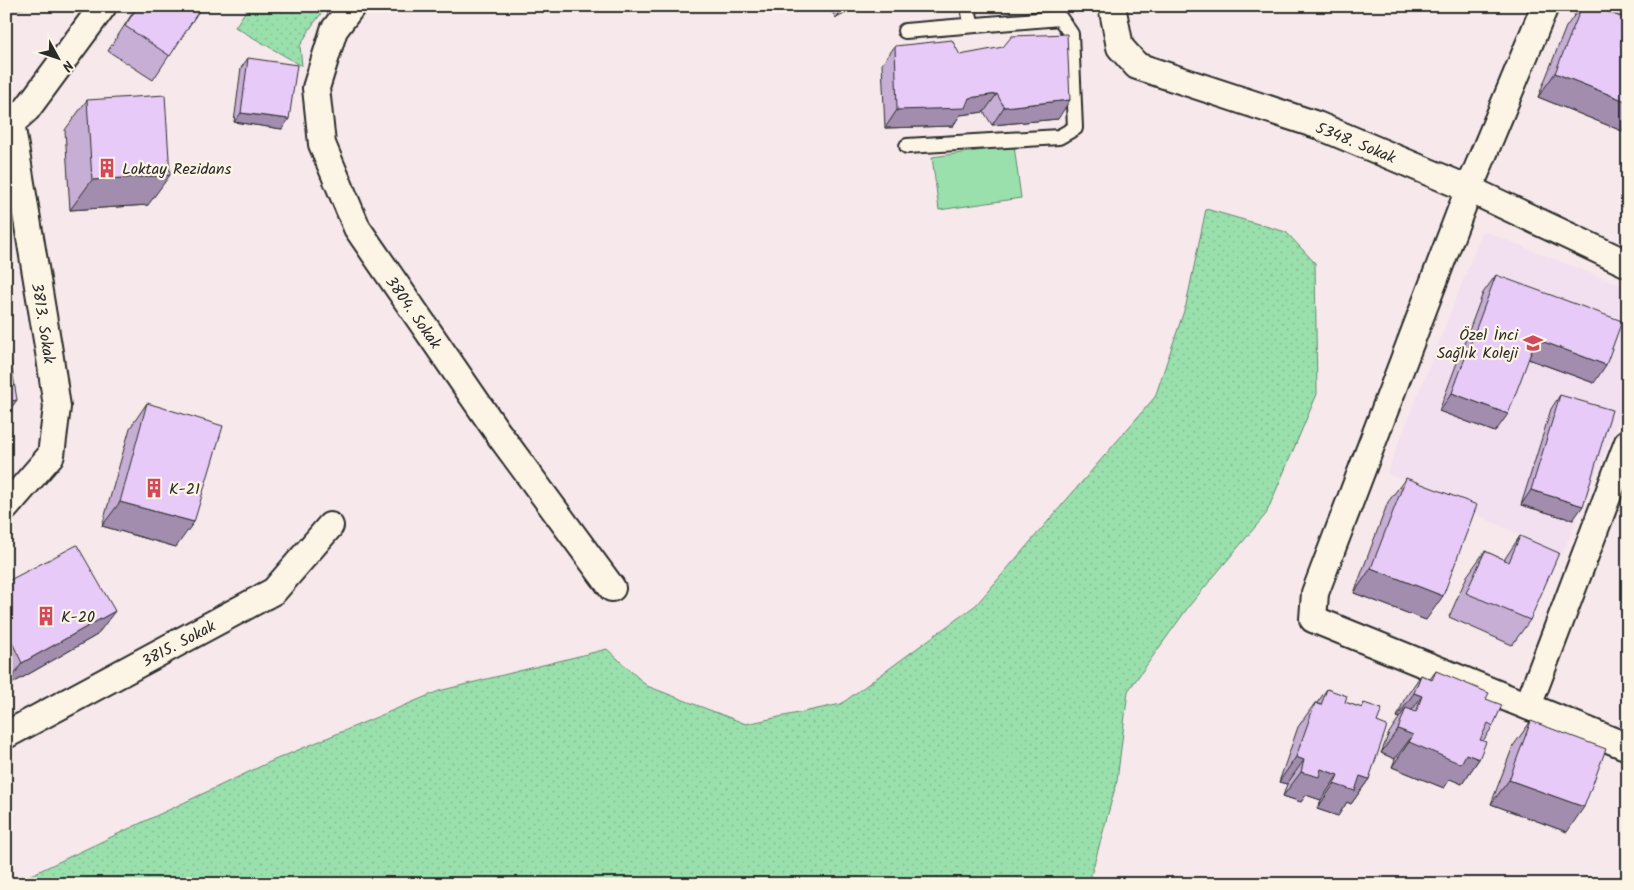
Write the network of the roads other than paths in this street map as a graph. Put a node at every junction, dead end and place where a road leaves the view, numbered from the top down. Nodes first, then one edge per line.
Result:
1 (103, 6) edge
2 (352, 6) edge
3 (968, 6) edge
4 (1112, 6) edge
5 (1545, 6) edge
6 (971, 25) junction
7 (905, 31) dead end
8 (9, 126) edge
9 (907, 146) dead end
10 (1469, 189) junction
11 (1628, 264) edge
12 (1628, 442) edge
13 (6, 507) edge
14 (330, 526) dead end
15 (612, 588) dead end
16 (1528, 706) junction
17 (6, 735) edge
18 (1628, 747) edge

1 - 8 street
2 - 15 street, 3804. Sokak
3 - 6 lane
4 - 10 street, 5348. Sokak
5 - 10 street
6 - 7 lane
6 - 9 lane
8 - 13 street, 3813. Sokak
10 - 11 street, 5348. Sokak
10 - 16 street
12 - 16 street
14 - 17 street, 3815. Sokak
16 - 18 street

